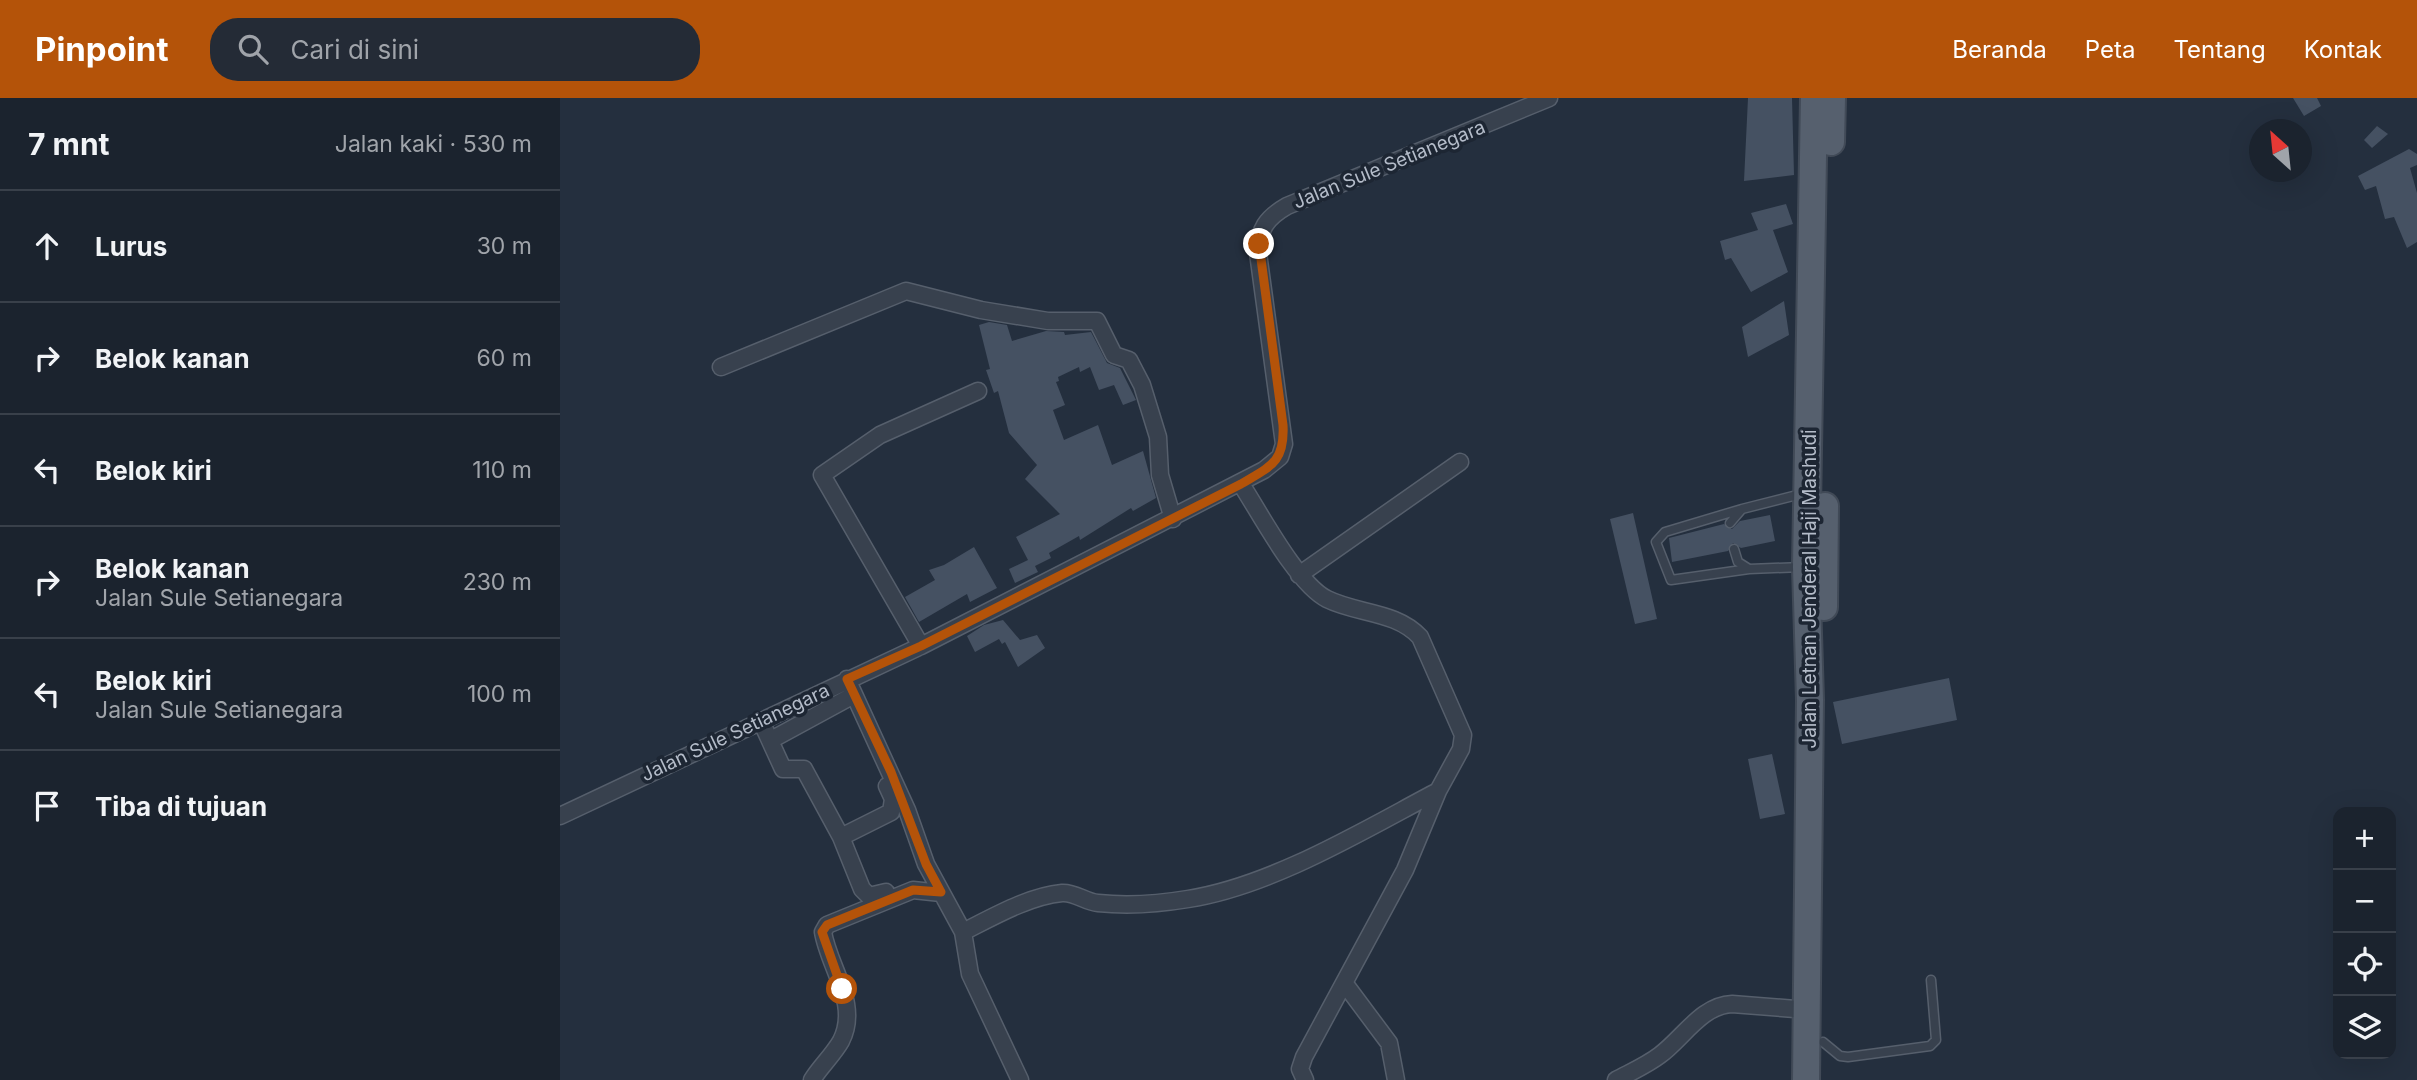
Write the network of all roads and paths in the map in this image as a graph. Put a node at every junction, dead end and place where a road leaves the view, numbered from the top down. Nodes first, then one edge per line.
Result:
1 (1549, 98) edge
2 (1814, 98) edge
3 (1832, 98) edge
4 (721, 368) dead end
5 (978, 391) dead end
6 (1460, 461) dead end
7 (1241, 484) junction
8 (1807, 492) junction
9 (1741, 509) junction
10 (1173, 519) junction
11 (1730, 523) dead end
12 (1734, 549) dead end
13 (1806, 567) junction
14 (1749, 569) junction
15 (1300, 575) junction
16 (921, 646) junction
17 (847, 679) junction
18 (852, 696) dead end
19 (761, 721) junction
20 (864, 738) dead end
21 (771, 740) junction
22 (1438, 791) junction
23 (560, 816) edge
24 (841, 837) junction
25 (914, 879) dead end
26 (941, 892) junction
27 (963, 932) junction
28 (1931, 980) dead end
29 (1345, 984) junction
30 (1808, 1010) junction
31 (1817, 1049) junction
32 (812, 1080) edge
33 (1020, 1080) edge
34 (1305, 1080) edge
35 (1396, 1080) edge
36 (1616, 1080) edge
37 (1806, 1080) edge
38 (1824, 1080) edge

1 - 7 street, Jalan Sule Setianegara
2 - 8 main road, Jalan Letnan Jenderal Haji Mashudi
3 - 31 main road, Jalan Letnan Jenderal Haji Mashudi
4 - 10 street
5 - 16 street
6 - 15 street
7 - 10 street, Jalan Sule Setianegara
7 - 15 street
8 - 9 lane
8 - 13 main road, Jalan Letnan Jenderal Haji Mashudi
9 - 11 lane
9 - 14 lane
10 - 16 street, Jalan Sule Setianegara
12 - 14 lane
13 - 14 lane
13 - 30 main road, Jalan Letnan Jenderal Haji Mashudi
15 - 22 street
16 - 17 street, Jalan Sule Setianegara
17 - 19 street, Jalan Sule Setianegara
17 - 26 street
18 - 21 street
19 - 21 street
19 - 23 street, Jalan Sule Setianegara
20 - 24 street
21 - 24 street
22 - 27 street
22 - 29 street
24 - 25 street
26 - 27 street
26 - 32 street
27 - 33 street
28 - 31 lane
29 - 34 street
29 - 35 street
30 - 31 main road, Jalan Letnan Jenderal Haji Mashudi
30 - 36 street
31 - 37 main road, Jalan Letnan Jenderal Haji Mashudi
31 - 38 main road, Jalan Letnan Jenderal Haji Mashudi

